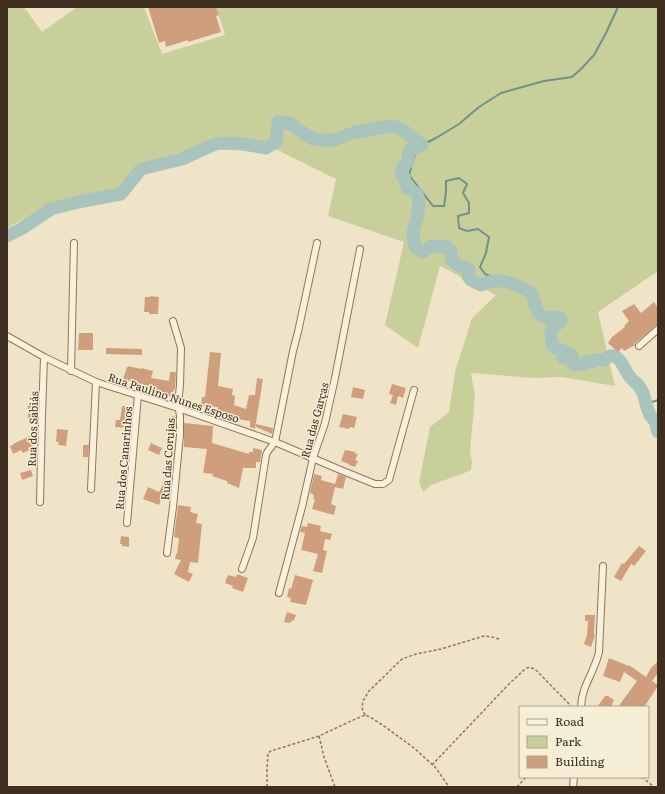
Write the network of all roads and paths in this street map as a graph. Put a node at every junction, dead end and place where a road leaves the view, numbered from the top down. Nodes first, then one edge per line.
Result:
1 (74, 243) dead end
2 (317, 243) dead end
3 (360, 249) dead end
4 (173, 320) dead end
5 (658, 329) edge
6 (7, 336) edge
7 (639, 346) dead end
8 (44, 357) junction
9 (71, 371) junction
10 (96, 382) junction
11 (414, 390) dead end
12 (138, 395) junction
13 (178, 408) junction
14 (275, 442) junction
15 (313, 458) junction
16 (91, 489) dead end
17 (40, 502) dead end
18 (127, 523) dead end
19 (167, 553) dead end
20 (603, 566) dead end
21 (242, 569) dead end
22 (279, 593) dead end
23 (499, 639) dead end
24 (571, 706) edge
25 (581, 706) edge
26 (365, 716) junction
27 (319, 736) junction
28 (432, 765) junction
29 (525, 778) edge
30 (643, 778) edge
31 (267, 787) edge
32 (335, 787) edge
33 (449, 787) edge
34 (517, 787) edge
35 (654, 787) edge

1 - 9 street
2 - 14 street
3 - 15 street, Rua das Garças
4 - 13 street, Rua das Corujas
5 - 7 street
6 - 8 street, Rua Paulino Nunes Esposo
8 - 9 street, Rua Paulino Nunes Esposo
8 - 17 street, Rua dos Sabiás
9 - 10 street, Rua Paulino Nunes Esposo
10 - 12 street, Rua Paulino Nunes Esposo
10 - 16 street
11 - 15 street, Rua Paulino Nunes Esposo
12 - 13 street, Rua Paulino Nunes Esposo
12 - 18 street, Rua dos Canarinhos
13 - 14 street, Rua Paulino Nunes Esposo
13 - 19 street, Rua das Corujas
14 - 15 street, Rua Paulino Nunes Esposo
14 - 21 street
15 - 22 street, Rua das Garças
20 - 25 street
23 - 26 path
24 - 28 path
26 - 27 path
26 - 28 path
27 - 31 path
27 - 32 path
28 - 33 path
29 - 34 path
30 - 35 path

